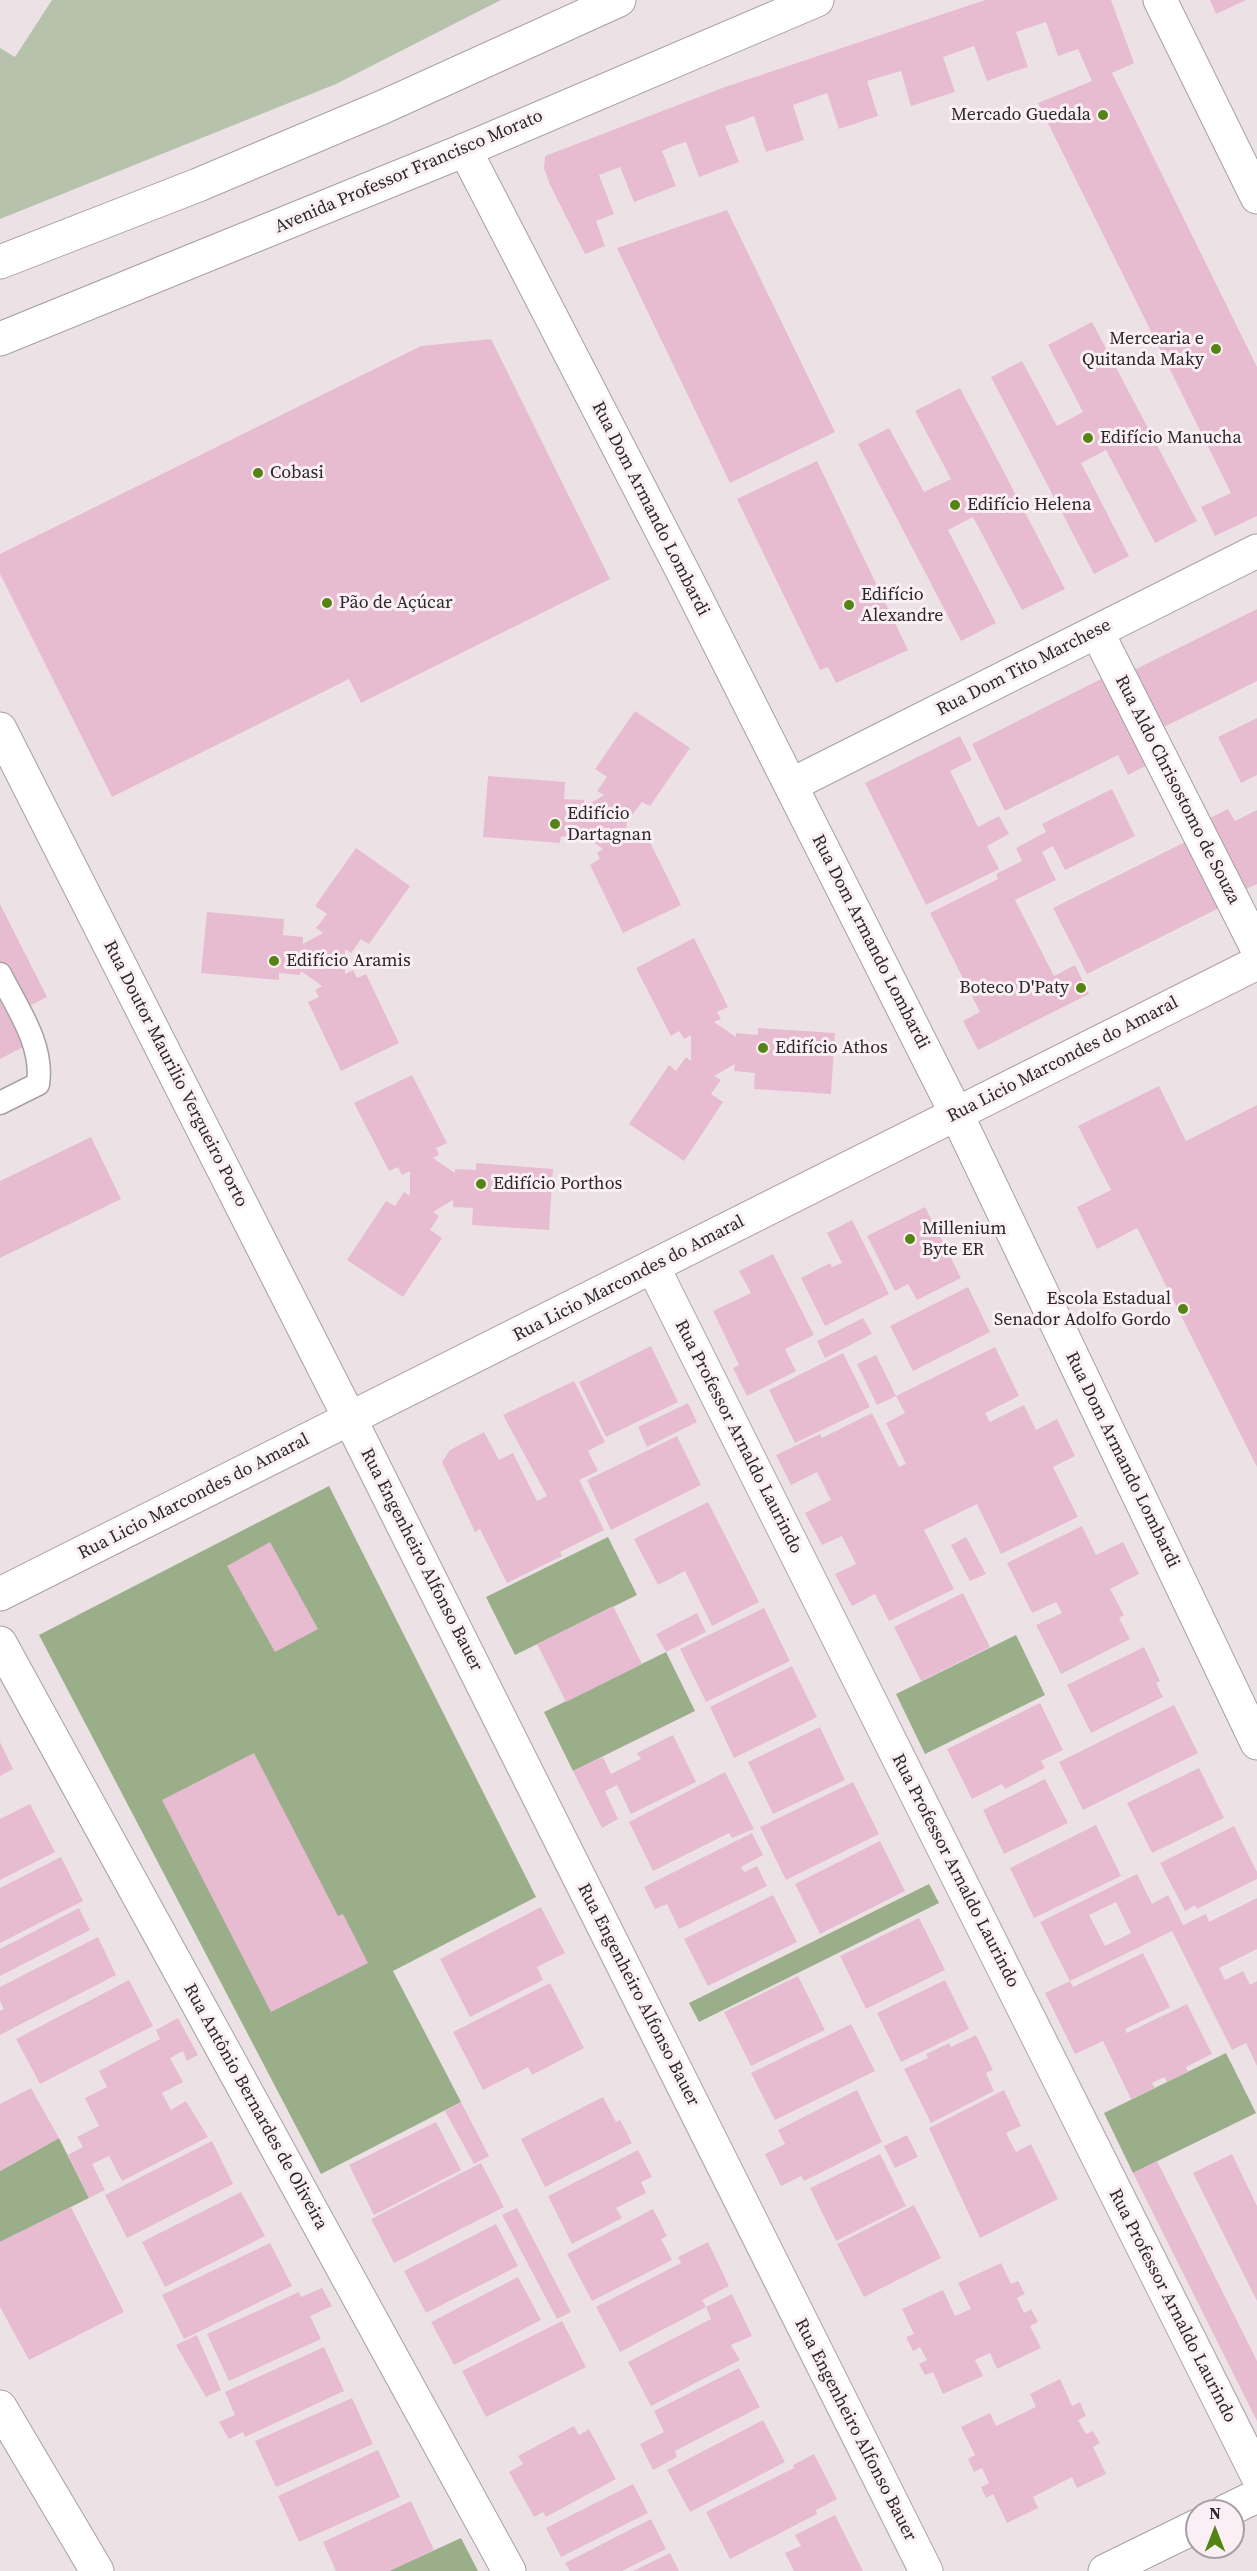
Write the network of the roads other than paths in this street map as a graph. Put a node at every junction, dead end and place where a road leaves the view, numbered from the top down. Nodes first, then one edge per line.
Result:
1 (620, 0) edge
2 (817, 0) edge
3 (1160, 0) edge
4 (465, 150) junction
5 (1257, 196) edge
6 (0, 262) edge
7 (0, 339) edge
8 (1257, 551) edge
9 (1096, 632) junction
10 (0, 729) edge
11 (791, 785) junction
12 (1257, 948) edge
13 (1257, 963) edge
14 (0, 974) edge
15 (0, 1103) edge
16 (956, 1113) junction
17 (653, 1268) junction
18 (350, 1419) junction
19 (0, 1594) edge
20 (0, 1643) edge
21 (1256, 1736) edge
22 (0, 2407) edge
23 (1257, 2475) edge
24 (1185, 2532) edge
25 (97, 2571) edge
26 (509, 2571) edge
27 (926, 2571) edge
28 (1105, 2571) edge

1 - 6 main road
2 - 4 main road, Avenida Professor Francisco Morato
3 - 5 main road
4 - 7 main road, Avenida Professor Francisco Morato
4 - 11 main road, Rua Dom Armando Lombardi
8 - 9 main road, Rua Dom Tito Marchese
9 - 11 main road, Rua Dom Tito Marchese
9 - 12 main road, Rua Aldo Chrisostomo de Souza
10 - 18 main road, Rua Doutor Maurilio Vergueiro Porto
11 - 16 main road, Rua Dom Armando Lombardi
13 - 16 main road, Rua Licio Marcondes do Amaral
14 - 15 lane
16 - 17 main road, Rua Licio Marcondes do Amaral
16 - 21 main road, Rua Dom Armando Lombardi
17 - 18 main road, Rua Licio Marcondes do Amaral
17 - 23 main road, Rua Professor Arnaldo Laurindo
18 - 19 main road, Rua Licio Marcondes do Amaral
18 - 27 main road, Rua Engenheiro Alfonso Bauer
20 - 26 main road, Rua Antônio Bernardes de Oliveira
22 - 25 main road
24 - 28 main road

